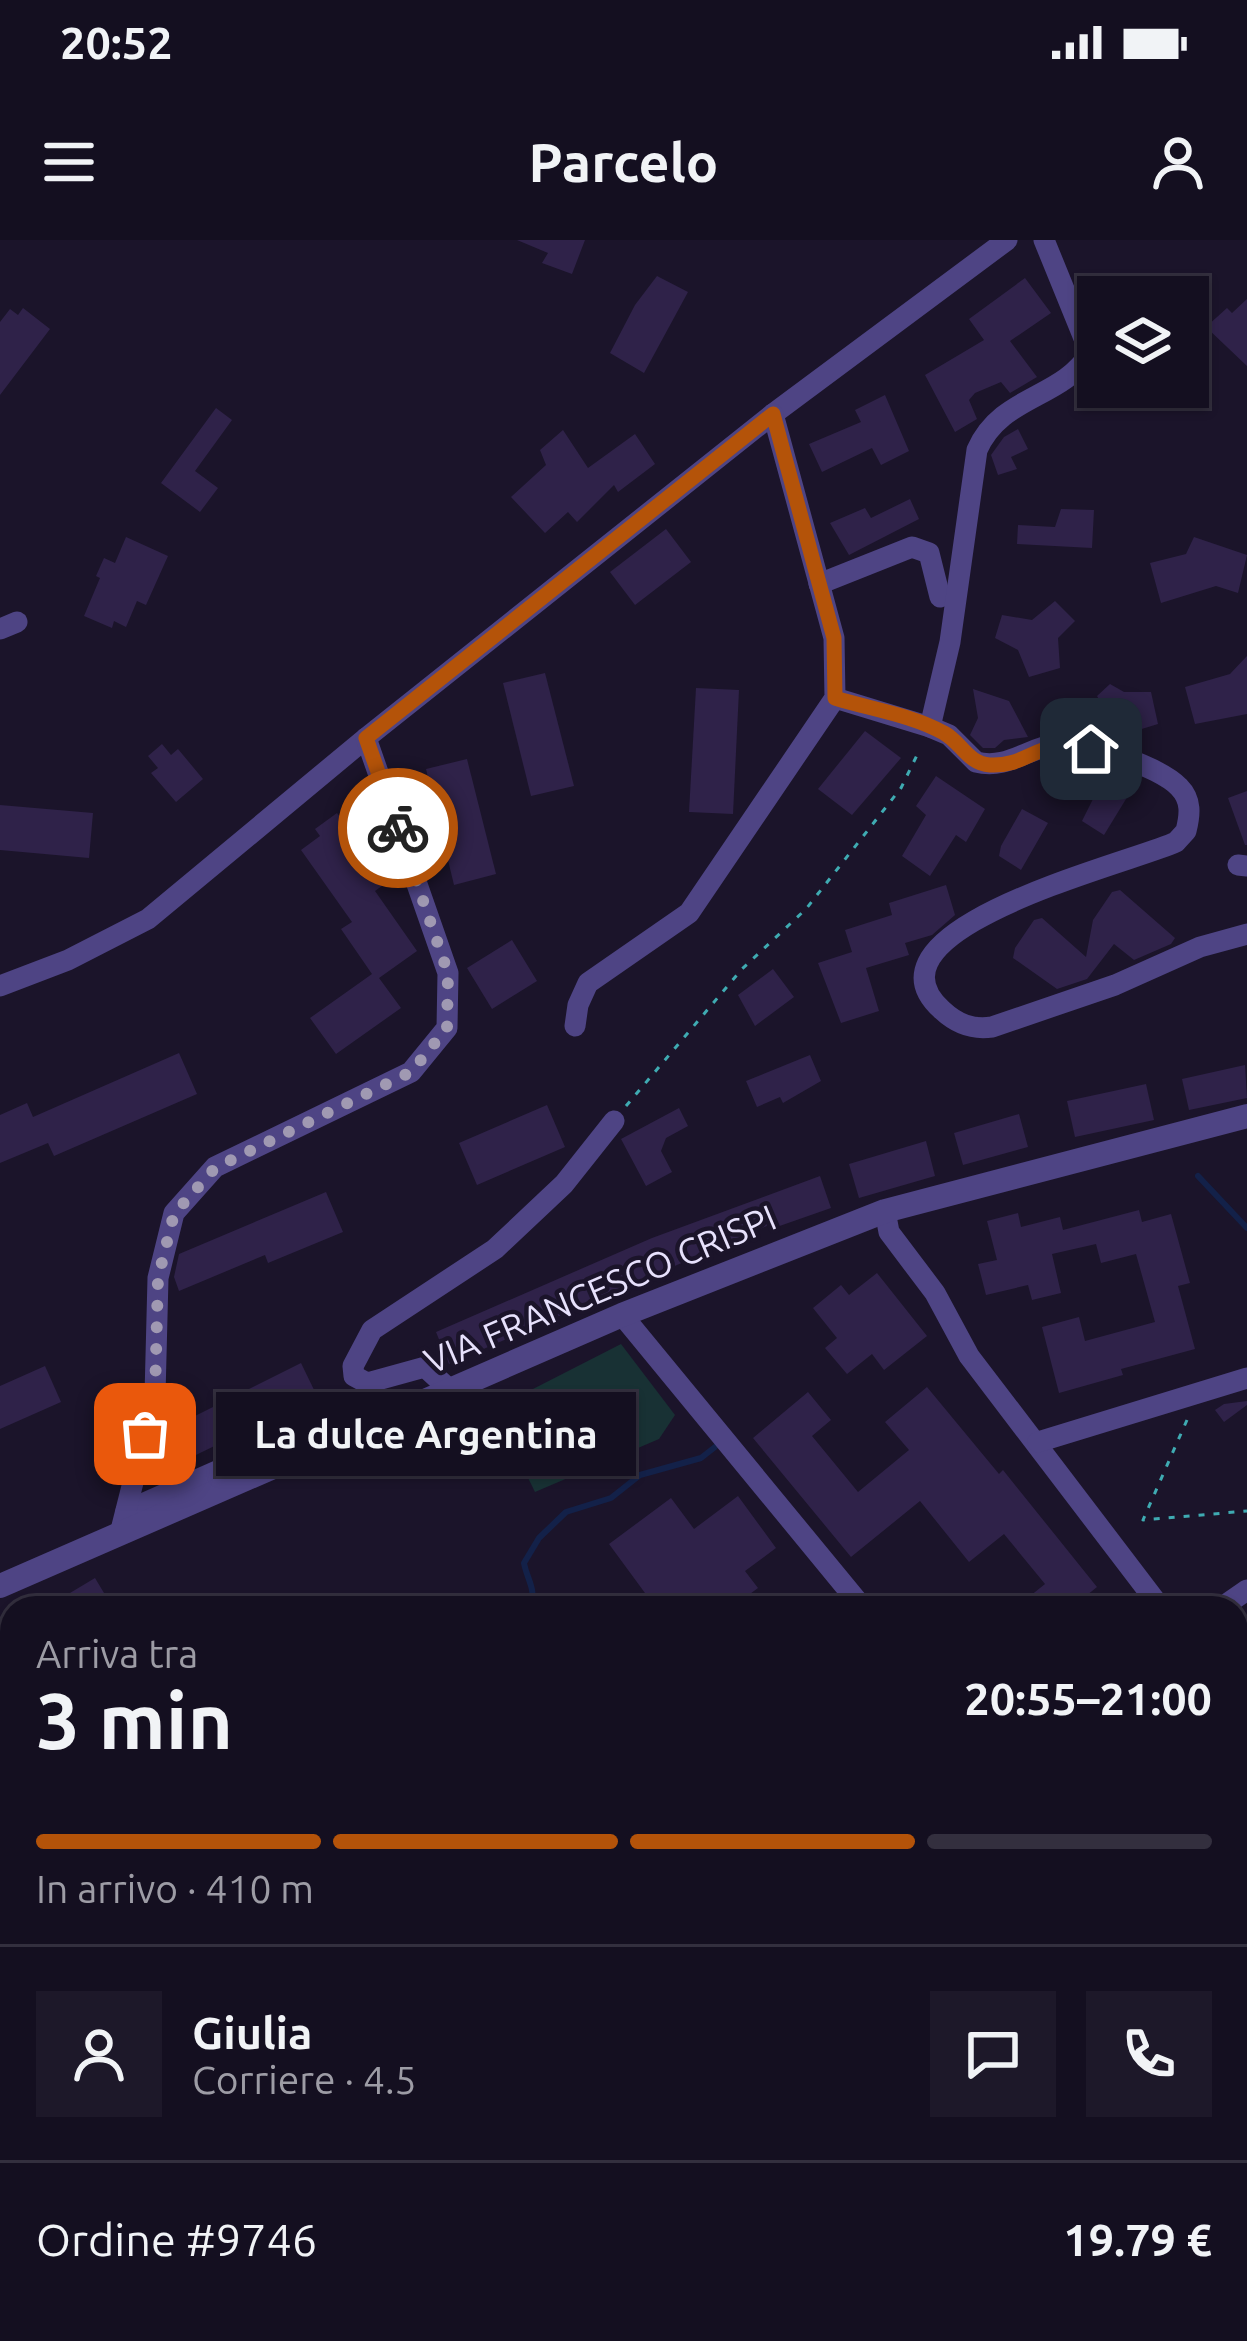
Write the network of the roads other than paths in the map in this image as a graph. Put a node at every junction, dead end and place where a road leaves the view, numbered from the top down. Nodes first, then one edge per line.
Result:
1 (1007, 240) edge
2 (1044, 240) edge
3 (773, 414) junction
4 (819, 584) junction
5 (940, 597) dead end
6 (835, 698) junction
7 (930, 727) junction
8 (366, 738) junction
9 (1247, 934) edge
10 (0, 986) edge
11 (575, 1026) dead end
12 (1247, 1116) edge
13 (614, 1121) road end
14 (885, 1211) junction
15 (622, 1315) junction
16 (1247, 1378) edge
17 (448, 1389) junction
18 (1038, 1442) junction
19 (123, 1523) junction
20 (0, 1586) edge
21 (854, 1596) edge
22 (1152, 1596) edge

1 - 3 street
2 - 7 street
3 - 4 street
3 - 8 street
4 - 5 street
4 - 6 street
6 - 7 street
6 - 11 street
7 - 9 street
8 - 10 street
8 - 19 street
12 - 14 street, VIA FRANCESCO CRISPI
13 - 17 street
14 - 15 street, VIA FRANCESCO CRISPI
14 - 18 street
15 - 17 street, VIA FRANCESCO CRISPI
15 - 21 street
16 - 18 street
17 - 19 street, VIA FRANCESCO CRISPI
18 - 22 street
19 - 20 street, VIA FRANCESCO CRISPI

